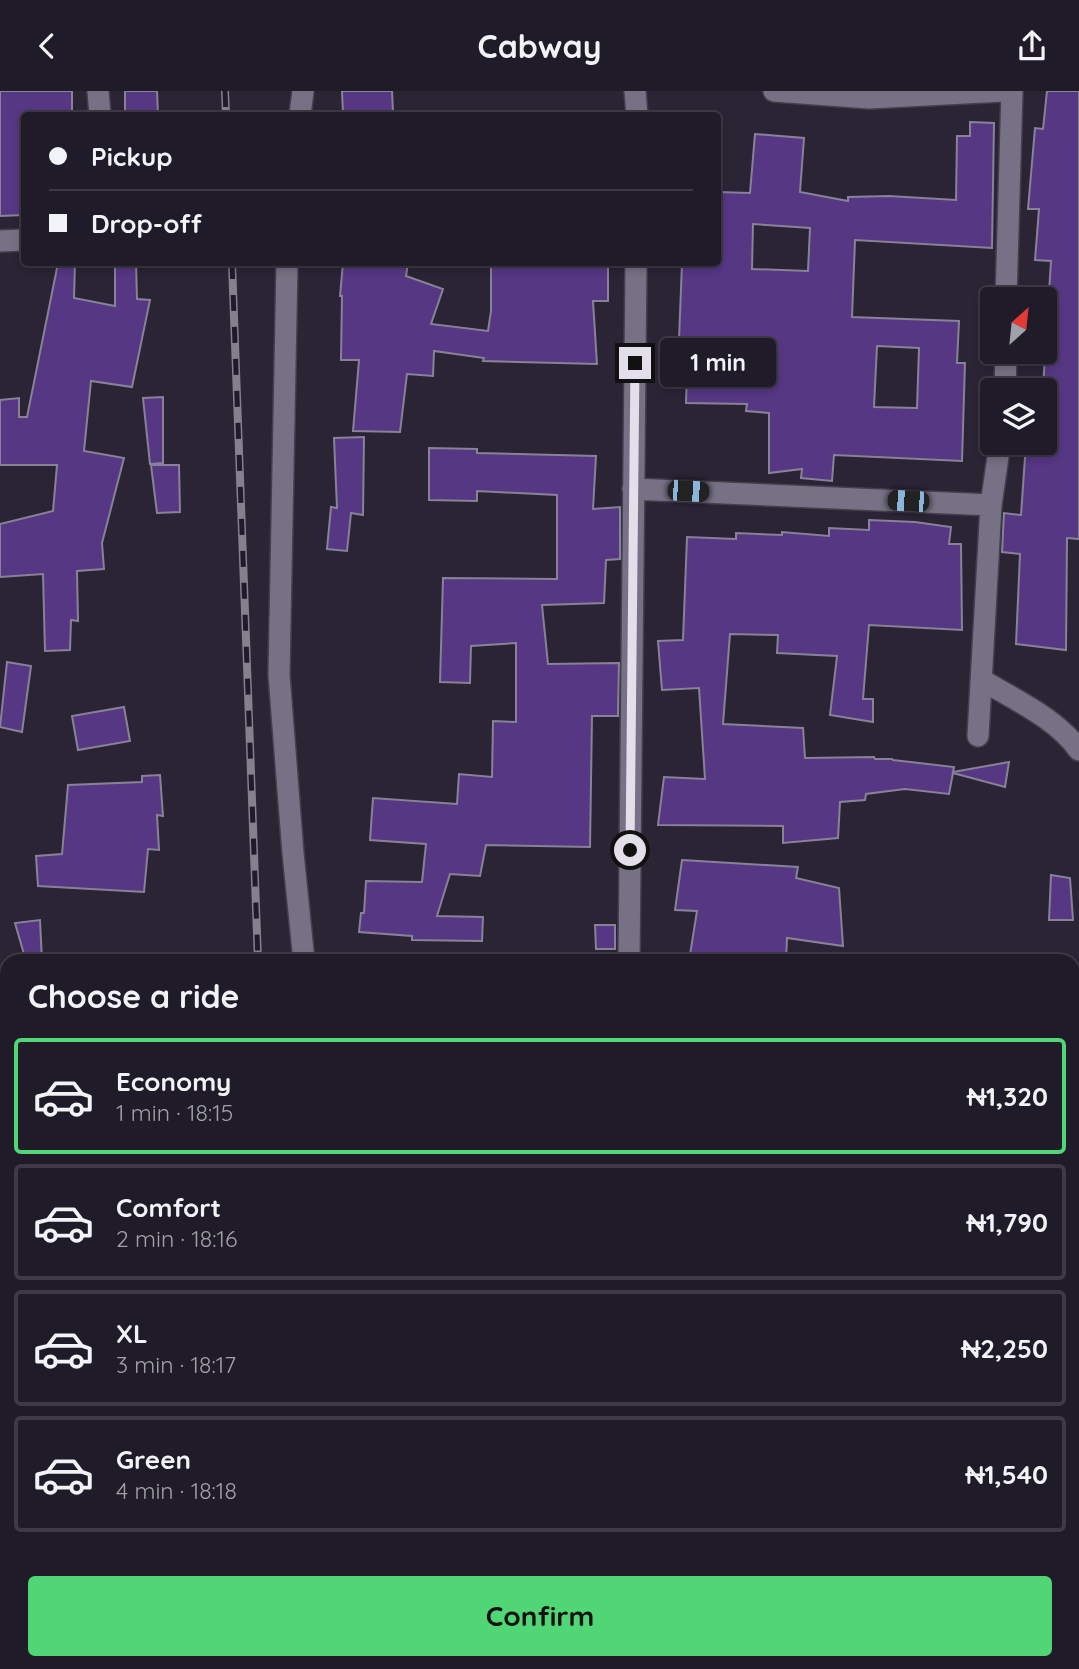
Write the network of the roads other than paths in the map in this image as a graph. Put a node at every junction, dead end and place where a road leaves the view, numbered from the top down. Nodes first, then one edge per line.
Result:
1 (98, 91) edge
2 (303, 91) edge
3 (635, 91) edge
4 (775, 91) edge
5 (1003, 91) edge
6 (1012, 91) edge
7 (100, 112) edge
8 (300, 112) edge
9 (637, 112) edge
10 (21, 240) edge
11 (0, 241) edge
12 (287, 266) edge
13 (636, 266) edge
14 (1006, 287) edge
15 (998, 455) edge
16 (634, 489) junction
17 (991, 505) junction
18 (982, 680) junction
19 (978, 736) dead end
20 (1079, 750) edge
21 (303, 954) edge
22 (629, 954) edge

1 - 7 street
2 - 8 street
3 - 9 street
4 - 5 street
6 - 14 street
10 - 11 street
12 - 21 street
13 - 16 street
15 - 17 street
16 - 17 street
16 - 22 street
17 - 18 street
18 - 19 street
18 - 20 street

